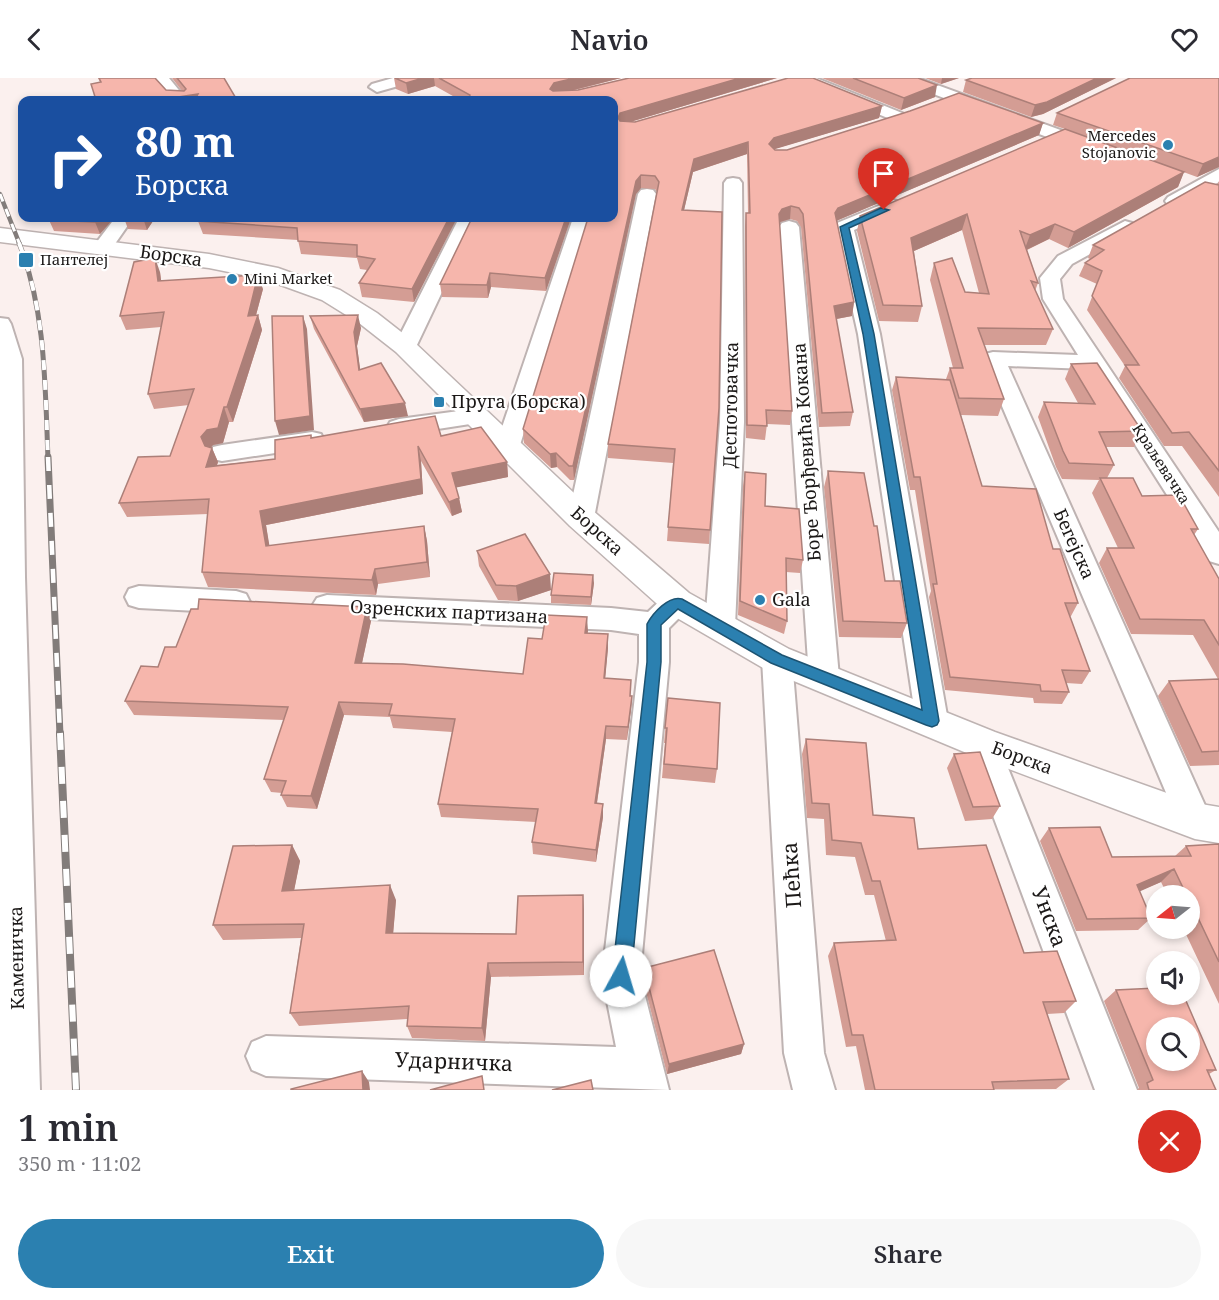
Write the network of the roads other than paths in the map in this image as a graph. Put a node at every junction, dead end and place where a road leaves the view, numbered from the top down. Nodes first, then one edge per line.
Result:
1 (161, 78) edge
2 (411, 78) edge
3 (802, 78) edge
4 (904, 78) edge
5 (783, 81) edge
6 (377, 87) dead end
7 (951, 91) junction
8 (176, 96) edge
9 (901, 117) junction
10 (1050, 119) dead end
11 (879, 124) edge
12 (1029, 125) junction
13 (1058, 136) junction
14 (1034, 146) edge
15 (1101, 151) edge
16 (1219, 174) edge
17 (1178, 179) edge
18 (733, 183) dead end
19 (1209, 190) edge
20 (647, 194) dead end
21 (908, 200) edge
22 (121, 222) edge
23 (466, 222) edge
24 (581, 222) edge
25 (789, 227) dead end
26 (0, 235) edge
27 (103, 247) junction
28 (0, 324) edge
29 (405, 346) junction
30 (1095, 362) junction
31 (474, 417) junction
32 (372, 432) edge
33 (337, 436) edge
34 (508, 445) junction
35 (222, 453) dead end
36 (581, 518) junction
37 (1219, 554) edge
38 (5, 577) edge
39 (140, 597) dead end
40 (257, 603) edge
41 (305, 605) edge
42 (666, 613) junction
43 (720, 626) junction
44 (777, 659) junction
45 (824, 677) junction
46 (932, 721) junction
47 (982, 743) junction
48 (1207, 823) edge
49 (266, 1056) dead end
50 (644, 1079) edge
51 (19, 1090) edge
52 (814, 1090) edge
53 (1116, 1090) edge

1 - 8 street
2 - 6 street
3 - 5 street
3 - 9 street
4 - 7 street
7 - 9 street
7 - 12 street
9 - 11 street
10 - 12 street
12 - 13 street
13 - 14 street
13 - 15 street
16 - 19 street, Краљевачка
17 - 19 street
18 - 43 street, Деспотовачка
19 - 30 street, Краљевачка
20 - 36 street
21 - 46 street
22 - 27 street
23 - 29 street
24 - 34 street
25 - 45 street, Боре Ђорђевића Кокана
26 - 27 street, Борска
27 - 29 street, Борска
28 - 38 street, Каменичка
29 - 31 street, Борска
30 - 37 street, Краљевачка
30 - 48 street, Бегејска
31 - 32 street
31 - 34 street, Борска
33 - 35 street
34 - 36 street, Борска
36 - 42 street, Борска
38 - 51 street, Каменичка
39 - 40 street
41 - 42 street, Озренских партизана
42 - 43 street, Борска
42 - 50 street, Ударничка
43 - 44 street, Борска
44 - 45 street, Борска
44 - 52 street, Пећка
45 - 46 street, Борска
46 - 47 street, Борска
47 - 48 street, Борска
47 - 53 street, Унска
49 - 50 street, Ударничка

